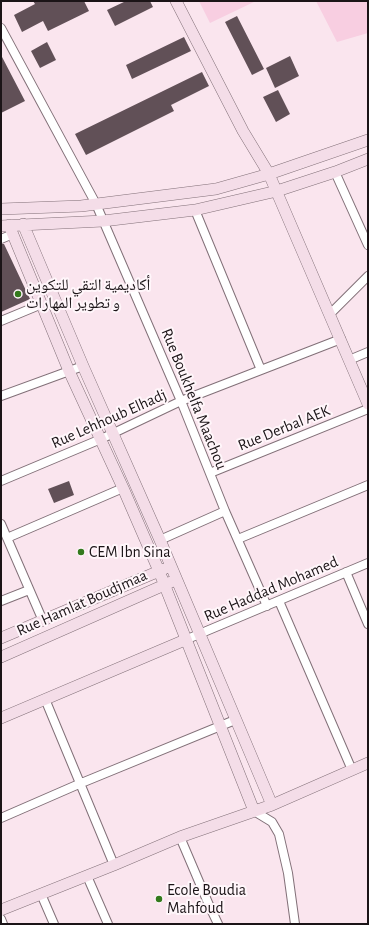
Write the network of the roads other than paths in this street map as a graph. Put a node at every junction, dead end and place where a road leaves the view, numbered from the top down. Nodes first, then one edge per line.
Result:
1 (176, 1) edge
2 (1, 28) edge
3 (368, 140) edge
4 (368, 159) edge
5 (335, 172) junction
6 (269, 174) junction
7 (277, 191) junction
8 (96, 204) junction
9 (1, 209) edge
10 (195, 210) junction
11 (104, 221) junction
12 (23, 224) junction
13 (8, 228) edge
14 (1, 239) edge
15 (368, 245) edge
16 (368, 276) edge
17 (42, 304) junction
18 (330, 314) junction
19 (1, 321) edge
20 (341, 339) junction
21 (368, 352) edge
22 (350, 360) junction
23 (83, 366) junction
24 (261, 370) junction
25 (69, 372) junction
26 (1, 396) edge
27 (181, 401) junction
28 (367, 403) edge
29 (113, 434) junction
30 (101, 440) junction
31 (210, 473) junction
32 (1, 481) edge
33 (368, 485) edge
34 (123, 488) junction
35 (225, 511) junction
36 (1, 524) edge
37 (7, 538) junction
38 (238, 539) junction
39 (160, 540) junction
40 (368, 563) edge
41 (170, 566) junction
42 (159, 571) junction
43 (346, 572) junction
44 (176, 580) junction
45 (164, 584) junction
46 (29, 590) junction
47 (1, 601) edge
48 (279, 601) junction
49 (267, 606) junction
50 (43, 621) junction
51 (368, 624) edge
52 (199, 634) junction
53 (1, 638) edge
54 (185, 640) junction
55 (1, 657) edge
56 (45, 699) junction
57 (1, 718) edge
58 (235, 720) junction
59 (219, 726) junction
60 (368, 763) edge
61 (352, 770) junction
62 (79, 784) junction
63 (272, 805) junction
64 (254, 811) junction
65 (1, 818) edge
66 (272, 822) junction
67 (180, 837) junction
68 (114, 865) junction
69 (86, 876) junction
70 (41, 894) junction
71 (1, 910) edge
72 (1, 919) edge
73 (3, 924) edge
74 (54, 924) edge
75 (108, 924) edge
76 (218, 924) edge
77 (295, 924) edge

1 - 6 street
2 - 8 street, Rue Boukhelfa Maachou
3 - 6 street
4 - 5 street
5 - 7 street
5 - 15 street
6 - 7 street
6 - 8 street
7 - 10 street
7 - 18 street
8 - 9 street
8 - 11 street, Rue Boukhelfa Maachou
10 - 11 street
10 - 24 street
11 - 12 street
11 - 27 street, Rue Boukhelfa Maachou
12 - 13 street
12 - 23 street
13 - 14 street
13 - 17 street
16 - 18 street
17 - 19 street
17 - 25 street
18 - 20 street
20 - 22 street
20 - 24 street, Rue Lehhoub Elhadj
21 - 22 street
22 - 28 street
23 - 25 street
23 - 29 street
24 - 27 street, Rue Lehhoub Elhadj
25 - 26 street
25 - 30 street
27 - 29 street, Rue Lehhoub Elhadj
27 - 31 street, Rue Boukhelfa Maachou
28 - 31 street, Rue Derbal AEK
29 - 30 street, Rue Lehhoub Elhadj
29 - 39 street
30 - 32 street, Rue Lehhoub Elhadj
30 - 34 street
31 - 35 street, Rue Boukhelfa Maachou
33 - 38 street
34 - 37 street
34 - 42 street
35 - 38 street, Rue Boukhelfa Maachou
35 - 39 street
36 - 37 street
37 - 46 street
38 - 49 street, Rue Boukhelfa Maachou
39 - 41 street
40 - 43 street, Rue Haddad Mohamed
41 - 42 street, Rue Hamlat Boudjmaa
41 - 44 street
42 - 45 street
42 - 50 street, Rue Hamlat Boudjmaa
43 - 48 street, Rue Haddad Mohamed
43 - 51 street
44 - 45 street, Rue Hamlat Boudjmaa
44 - 52 street
45 - 54 street
45 - 55 street, Rue Hamlat Boudjmaa
46 - 47 street
46 - 50 street
48 - 49 street, Rue Haddad Mohamed
48 - 61 street
49 - 52 street, Rue Haddad Mohamed
50 - 53 street, Rue Hamlat Boudjmaa
52 - 54 street, Rue Haddad Mohamed
52 - 58 street
54 - 56 street
54 - 59 street
56 - 57 street
56 - 62 street
58 - 59 street
58 - 63 street
59 - 62 street
59 - 64 street
60 - 61 street
61 - 63 street
62 - 65 street
62 - 68 street
63 - 64 street
63 - 66 street
64 - 66 street
64 - 67 street
66 - 77 street
67 - 68 street
67 - 76 street
68 - 69 street
69 - 70 street
69 - 75 street
70 - 71 street
70 - 74 street
72 - 73 street

